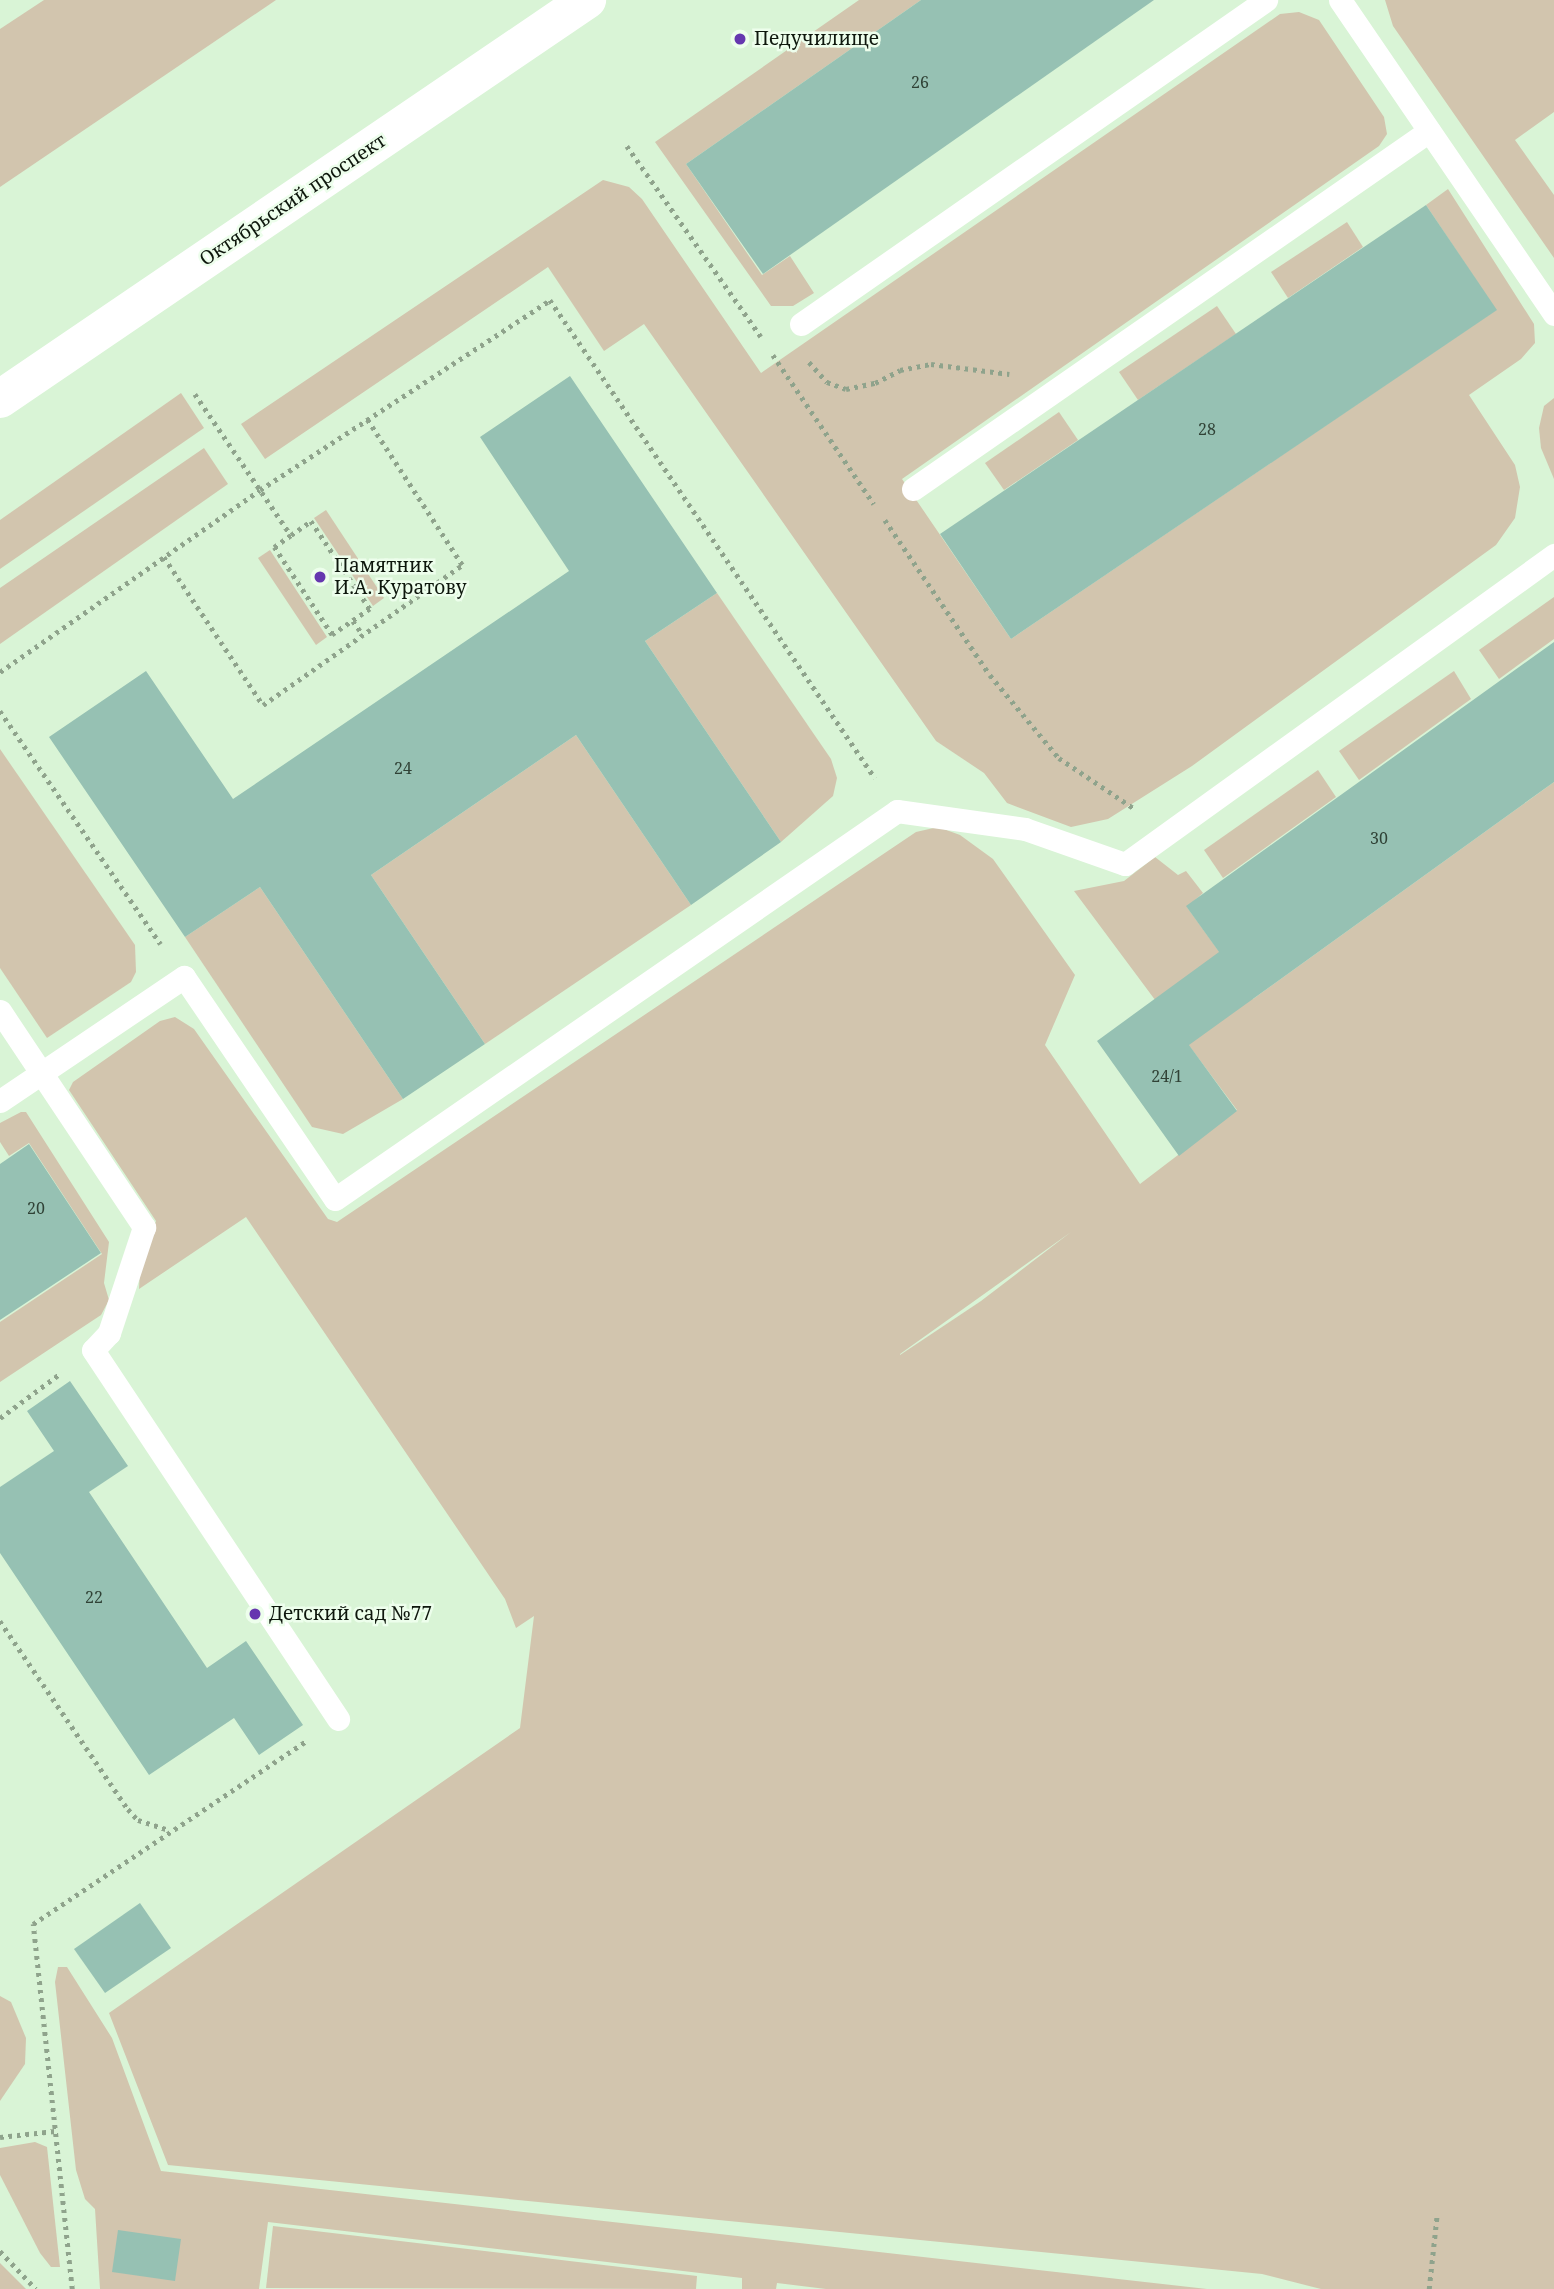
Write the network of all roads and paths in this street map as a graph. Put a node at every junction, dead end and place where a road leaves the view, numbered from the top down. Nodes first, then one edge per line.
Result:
1 (587, 0) edge
2 (1266, 0) edge
3 (1340, 0) edge
4 (1429, 131) junction
5 (627, 146) dead end
6 (1554, 314) edge
7 (802, 324) joint
8 (761, 337) junction
9 (773, 340) junction
10 (1068, 381) junction
11 (195, 394) dead end
12 (0, 400) edge
13 (367, 419) junction
14 (913, 489) dead end
15 (260, 490) junction
16 (875, 506) dead end
17 (883, 517) dead end
18 (291, 535) junction
19 (1554, 555) edge
20 (164, 557) junction
21 (353, 621) junction
22 (363, 635) junction
23 (0, 672) edge
24 (0, 711) edge
25 (897, 811) junction
26 (1175, 828) junction
27 (184, 977) junction
28 (0, 1011) edge
29 (43, 1073) junction
30 (0, 1101) edge
31 (93, 1350) junction
32 (0, 1418) edge
33 (0, 1621) edge
34 (338, 1719) joint
35 (172, 1830) junction
36 (55, 2131) junction
37 (0, 2137) edge
38 (1437, 2214) dead end
39 (0, 2251) edge
40 (36, 2289) edge
41 (72, 2289) edge
42 (1429, 2289) edge

1 - 12 main road, Октябрьский проспект
2 - 7 lane
3 - 4 lane
4 - 6 lane
4 - 10 lane
5 - 8 path
7 - 9 path
8 - 9 path
8 - 16 path
9 - 10 path
10 - 14 lane
11 - 15 path
13 - 15 path
13 - 22 path
13 - 25 path
15 - 18 path
15 - 20 path
17 - 26 path
18 - 21 path
18 - 21 path
19 - 26 lane
20 - 22 path
20 - 23 path
21 - 22 path
24 - 27 path
25 - 26 lane
25 - 27 lane
27 - 29 lane
28 - 29 lane
29 - 30 lane
29 - 31 lane
31 - 32 path
31 - 34 lane
33 - 35 path
34 - 35 path
35 - 36 path
36 - 37 path
36 - 41 path
38 - 42 path
39 - 40 path

